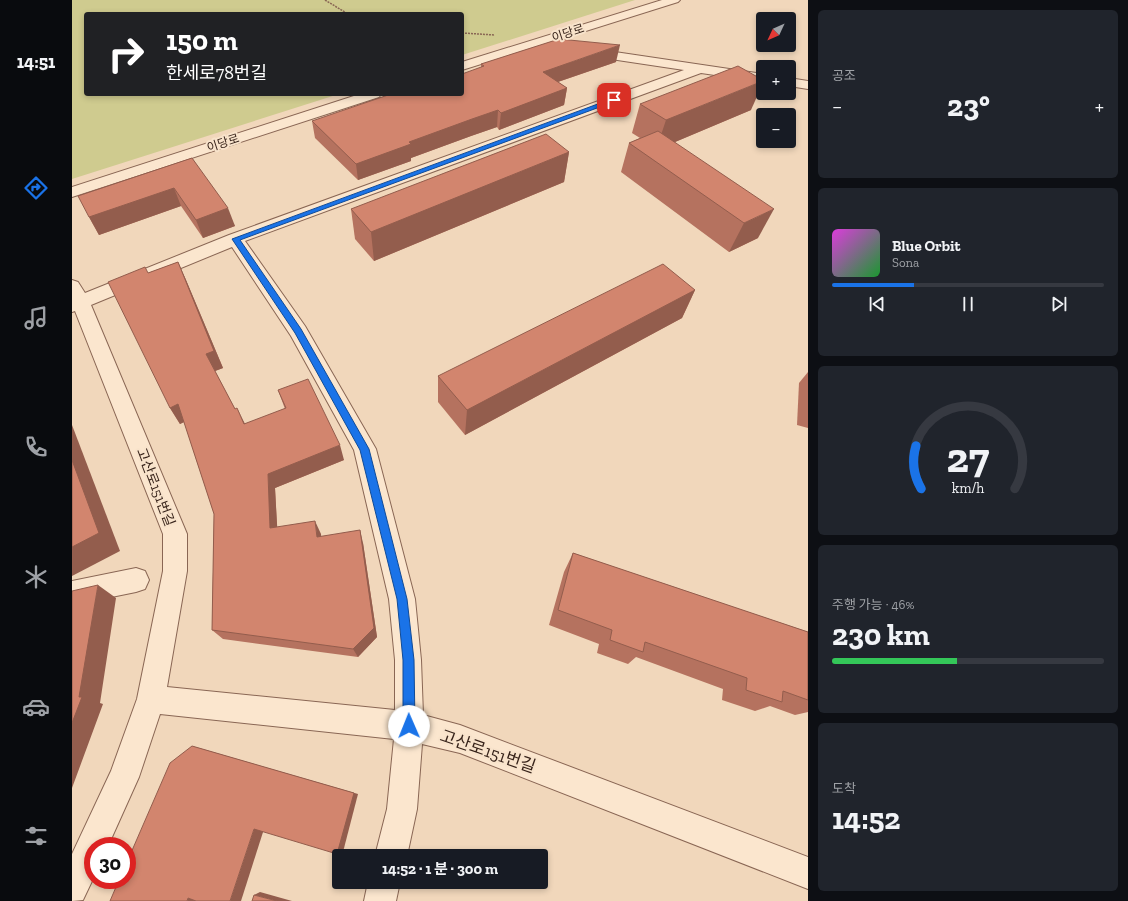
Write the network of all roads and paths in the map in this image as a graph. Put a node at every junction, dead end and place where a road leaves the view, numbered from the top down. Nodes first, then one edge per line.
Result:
1 (325, 0) edge
2 (674, 0) edge
3 (345, 12) edge
4 (548, 39) junction
5 (464, 65) edge
6 (702, 68) junction
7 (756, 77) edge
8 (796, 83) edge
9 (808, 85) edge
10 (368, 96) edge
11 (72, 192) edge
12 (235, 239) junction
13 (75, 297) edge
14 (136, 580) dead end
15 (72, 593) edge
16 (151, 699) junction
17 (409, 726) junction
18 (393, 849) edge
19 (808, 873) edge
20 (72, 889) edge
21 (383, 889) edge
22 (380, 901) edge

1 - 3 path
2 - 4 street, 이당로
4 - 5 street, 이당로
4 - 6 street
6 - 7 street
6 - 12 street
8 - 9 street
10 - 11 street, 이당로
12 - 13 street
12 - 17 street
13 - 16 street, 고산로151번길
14 - 15 street
16 - 17 street, 고산로151번길
16 - 20 street, 고산로151번길
17 - 18 street
17 - 19 street, 고산로151번길
21 - 22 street

